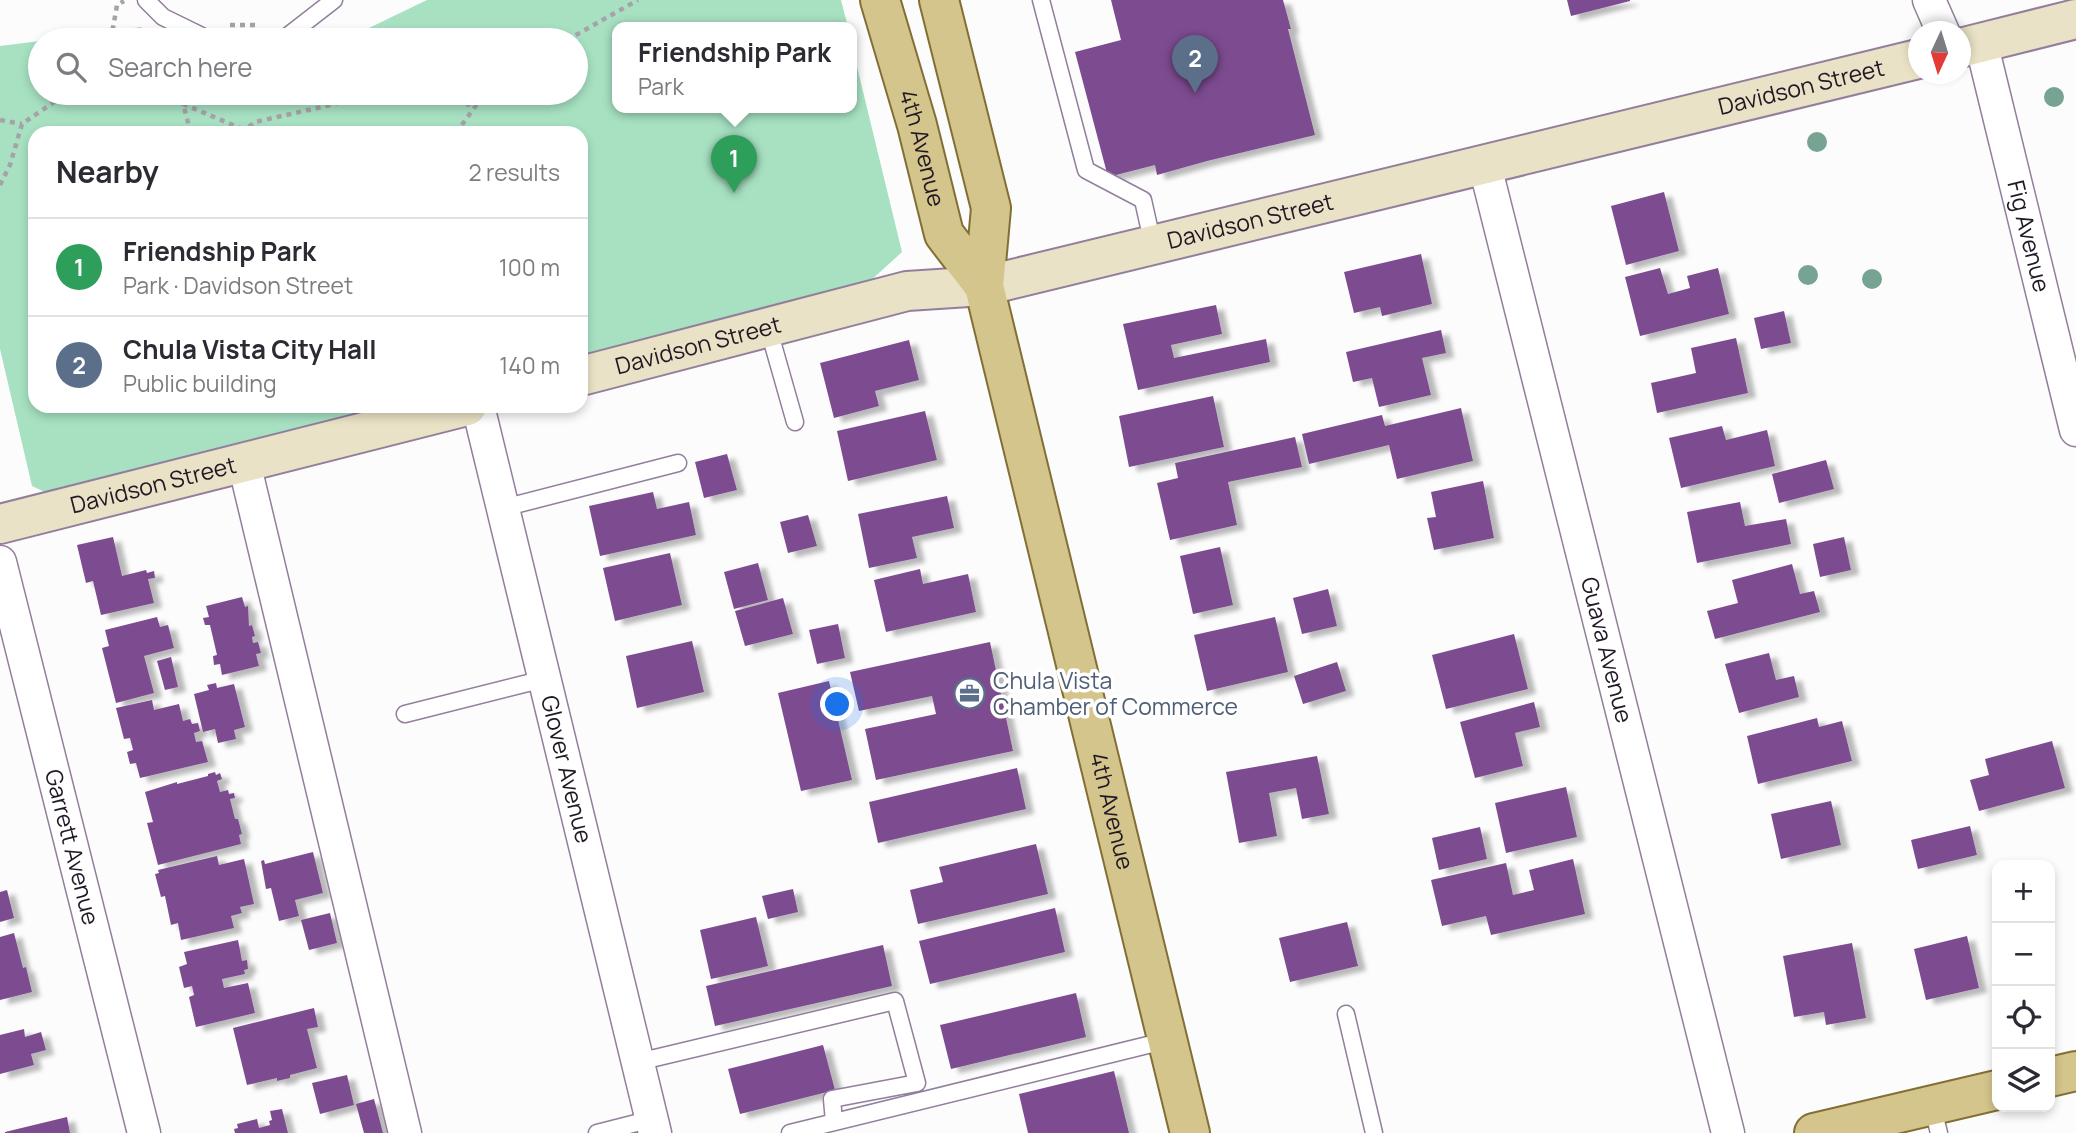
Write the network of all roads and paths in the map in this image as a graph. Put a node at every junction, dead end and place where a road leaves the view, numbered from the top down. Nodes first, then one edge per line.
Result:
1 (127, 0) edge
2 (146, 0) edge
3 (334, 0) edge
4 (638, 0) edge
5 (880, 0) edge
6 (939, 0) edge
7 (1041, 0) edge
8 (1929, 0) edge
9 (2076, 19) edge
10 (219, 21) dead end
11 (1938, 21) edge
12 (265, 24) dead end
13 (113, 28) edge
14 (185, 28) edge
15 (298, 28) edge
16 (588, 28) edge
17 (1971, 45) edge
18 (1908, 62) edge
19 (50, 105) edge
20 (183, 105) edge
21 (185, 105) edge
22 (331, 105) edge
23 (468, 105) edge
24 (476, 105) edge
25 (471, 112) junction
26 (0, 120) edge
27 (22, 124) junction
28 (189, 126) edge
29 (232, 126) edge
30 (250, 126) edge
31 (461, 126) edge
32 (1485, 166) junction
33 (0, 184) edge
34 (1153, 245) junction
35 (984, 286) junction
36 (768, 327) junction
37 (588, 374) edge
38 (440, 413) edge
39 (480, 413) edge
40 (795, 422) dead end
41 (2076, 430) edge
42 (244, 463) junction
43 (678, 463) dead end
44 (503, 508) junction
45 (0, 524) edge
46 (0, 562) edge
47 (544, 679) junction
48 (405, 714) dead end
49 (1346, 1014) dead end
50 (1168, 1040) junction
51 (638, 1062) junction
52 (2076, 1071) edge
53 (2055, 1076) edge
54 (1992, 1092) edge
55 (1936, 1119) edge
56 (834, 1122) junction
57 (654, 1126) edge
58 (144, 1133) edge
59 (405, 1133) edge
60 (597, 1133) edge
61 (790, 1133) edge
62 (1190, 1133) edge
63 (1374, 1133) edge
64 (1728, 1133) edge
65 (1814, 1133) edge

1 - 13 path
2 - 14 lane
3 - 15 lane
4 - 16 path
5 - 35 main road, 4th Avenue
6 - 35 main road, 4th Avenue
7 - 34 lane
8 - 11 street
9 - 17 street
10 - 12 path
17 - 41 street, Fig Avenue
18 - 32 street, Davidson Street
19 - 27 path
20 - 28 path
21 - 29 path
22 - 30 path
23 - 25 path
24 - 25 path
25 - 31 path
26 - 27 path
27 - 33 path
32 - 34 street, Davidson Street
32 - 64 street, Guava Avenue
34 - 35 street, Davidson Street
35 - 36 street, Davidson Street
35 - 50 main road, 4th Avenue
36 - 37 street, Davidson Street
36 - 40 lane
38 - 42 street, Davidson Street
39 - 44 street, Glover Avenue
42 - 45 street, Davidson Street
42 - 59 street
43 - 44 lane
44 - 47 street, Glover Avenue
46 - 58 street, Garrett Avenue
47 - 48 lane
47 - 51 street, Glover Avenue
49 - 63 lane
50 - 56 lane
50 - 62 main road, 4th Avenue
51 - 56 lane
51 - 57 street, Glover Avenue
52 - 53 main road
54 - 55 main road
55 - 65 main road
56 - 61 lane
57 - 60 lane

